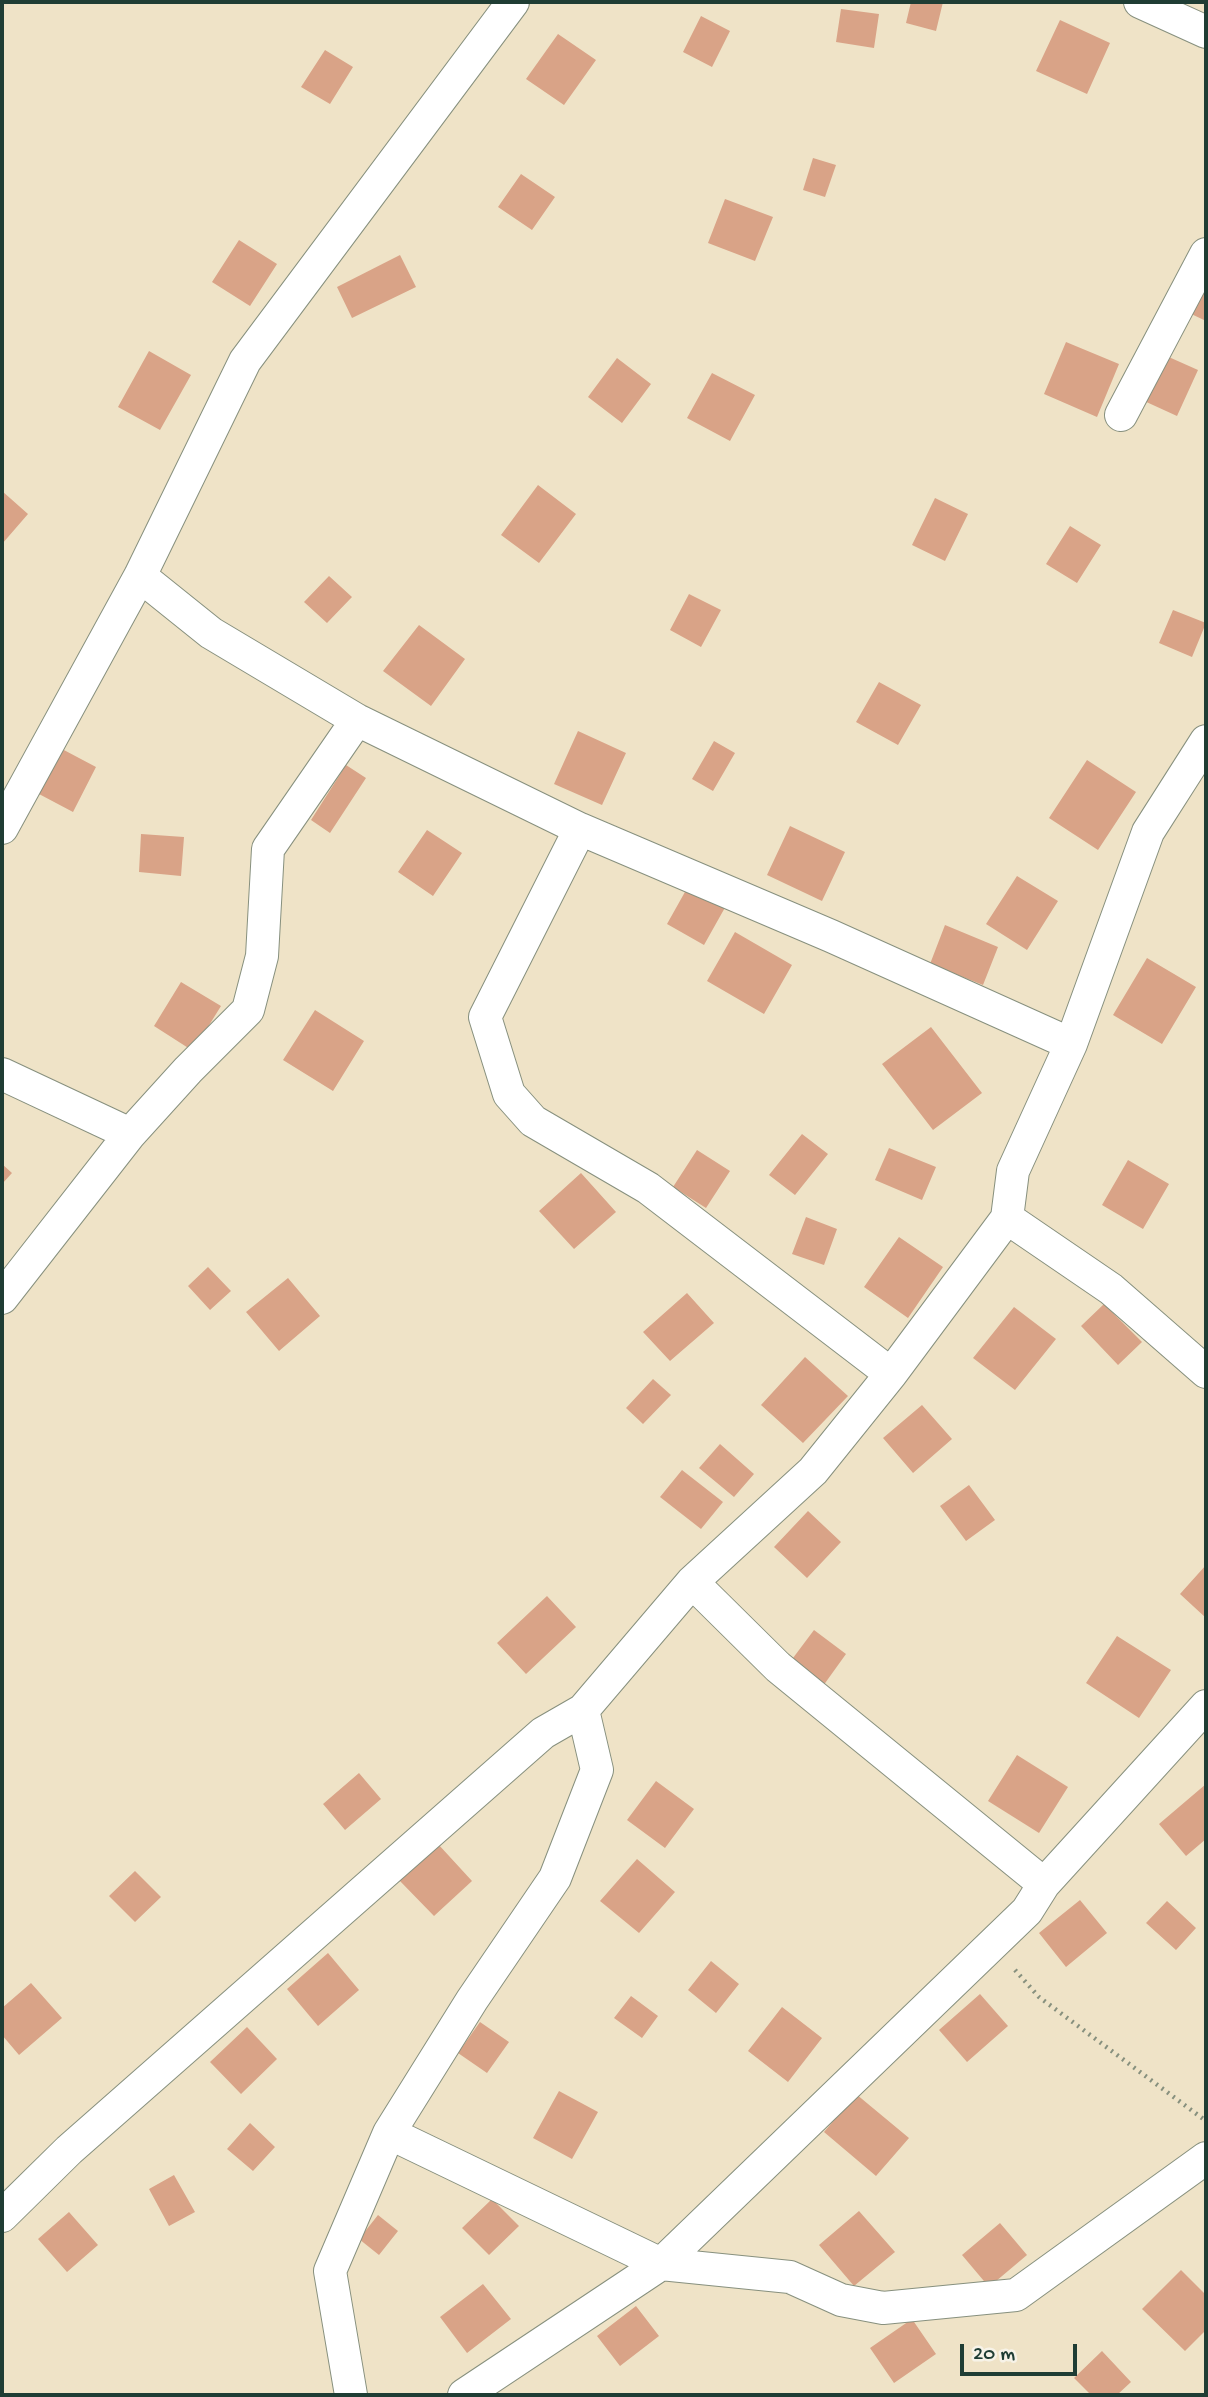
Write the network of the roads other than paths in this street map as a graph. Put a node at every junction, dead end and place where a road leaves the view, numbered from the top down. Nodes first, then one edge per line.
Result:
1 (513, 2) edge
2 (1140, 2) edge
3 (1206, 32) edge
4 (1206, 254) edge
5 (1121, 415) dead end
6 (141, 576) junction
7 (357, 720) junction
8 (1206, 741) edge
9 (2, 828) edge
10 (580, 829) junction
11 (1071, 1044) junction
12 (2, 1073) edge
13 (130, 1134) junction
14 (1007, 1218) junction
15 (2, 1298) edge
16 (1206, 1372) edge
17 (891, 1374) junction
18 (692, 1582) junction
19 (1206, 1706) edge
20 (583, 1710) junction
21 (1044, 1884) junction
22 (389, 2133) junction
23 (1206, 2158) edge
24 (2, 2216) edge
25 (661, 2264) junction
26 (351, 2395) edge
27 (464, 2395) edge

1 - 6 street
2 - 3 street
4 - 5 street
6 - 7 street
6 - 9 street
7 - 10 street
7 - 13 street
8 - 11 street
10 - 11 street
10 - 17 street
11 - 14 street
12 - 13 street
13 - 15 street
14 - 16 street
14 - 17 street
17 - 18 street
18 - 20 street
18 - 21 street
19 - 21 street
20 - 22 street
20 - 24 street
21 - 25 street
22 - 25 street
22 - 26 street
23 - 25 street
25 - 27 street

